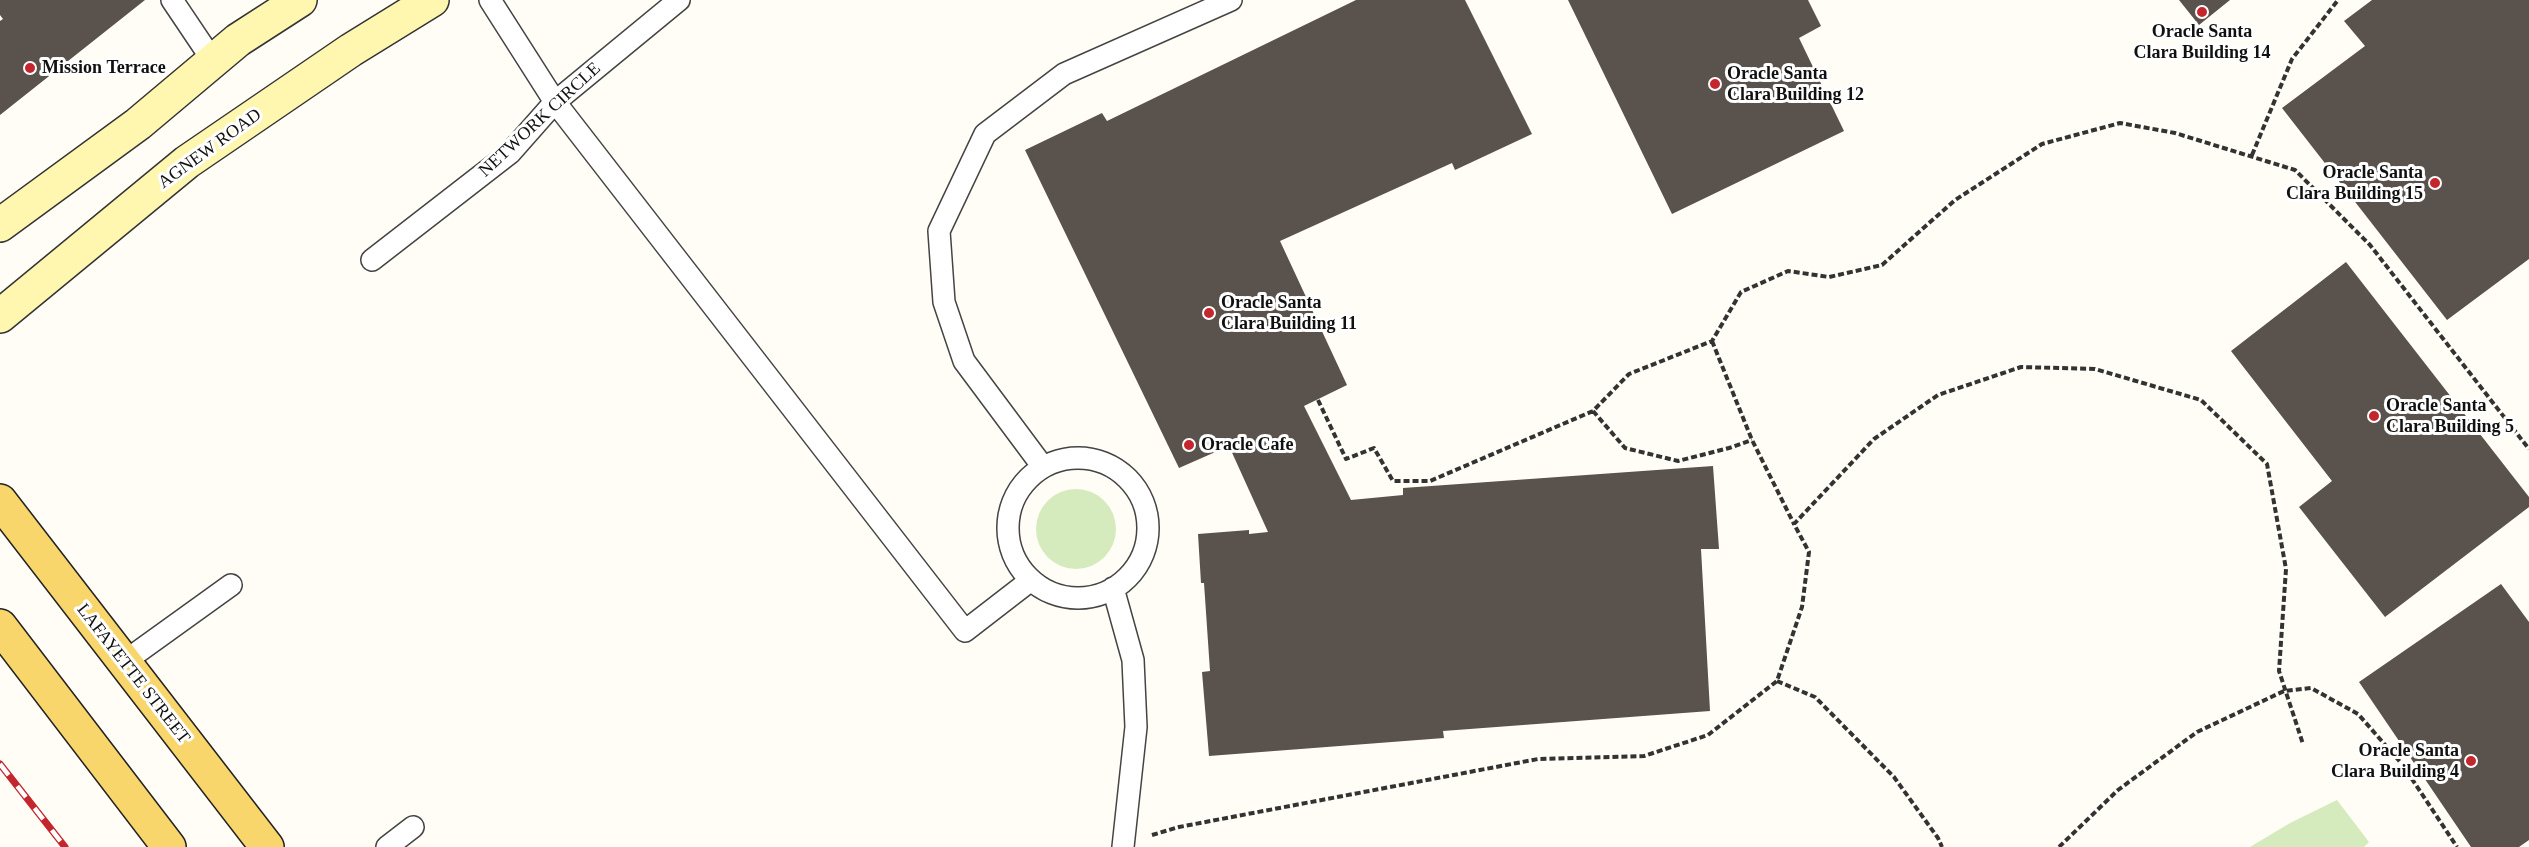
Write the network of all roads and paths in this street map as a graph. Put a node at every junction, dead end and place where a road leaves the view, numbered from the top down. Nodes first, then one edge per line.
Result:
1 (172, 0) edge
2 (300, 0) edge
3 (432, 0) edge
4 (490, 0) edge
5 (679, 0) edge
6 (1231, 0) edge
7 (2338, 0) edge
8 (213, 62) junction
9 (555, 102) junction
10 (2252, 155) dead end
11 (0, 225) edge
12 (372, 260) dead end
13 (0, 316) edge
14 (1712, 341) junction
15 (1318, 400) dead end
16 (1593, 411) junction
17 (1752, 440) junction
18 (2529, 449) edge
19 (1043, 467) junction
20 (0, 501) edge
21 (1794, 524) junction
22 (1031, 580) junction
23 (231, 585) dead end
24 (1113, 588) junction
25 (0, 626) edge
26 (124, 662) junction
27 (1777, 681) junction
28 (2284, 691) junction
29 (2302, 744) dead end
30 (413, 827) dead end
31 (1123, 845) edge
32 (169, 847) edge
33 (267, 847) edge
34 (387, 847) edge
35 (1942, 847) edge
36 (2059, 847) edge
37 (2457, 847) edge

1 - 8 lane
2 - 8 main road
3 - 13 main road, AGNEW ROAD
4 - 9 lane
5 - 9 lane, NETWORK CIRCLE
6 - 19 lane
7 - 10 path
8 - 11 main road
9 - 12 lane, NETWORK CIRCLE
9 - 22 lane
14 - 16 path
14 - 17 path
14 - 18 path
15 - 16 path
16 - 17 path
17 - 21 path
19 - 22 lane
19 - 24 lane
20 - 26 main road, LAFAYETTE STREET
21 - 27 path
21 - 28 path
22 - 24 lane
23 - 26 lane
24 - 31 lane
25 - 32 main road
26 - 33 main road, LAFAYETTE STREET
27 - 31 path
27 - 35 path
28 - 29 path
28 - 36 path
28 - 37 path
30 - 34 lane

